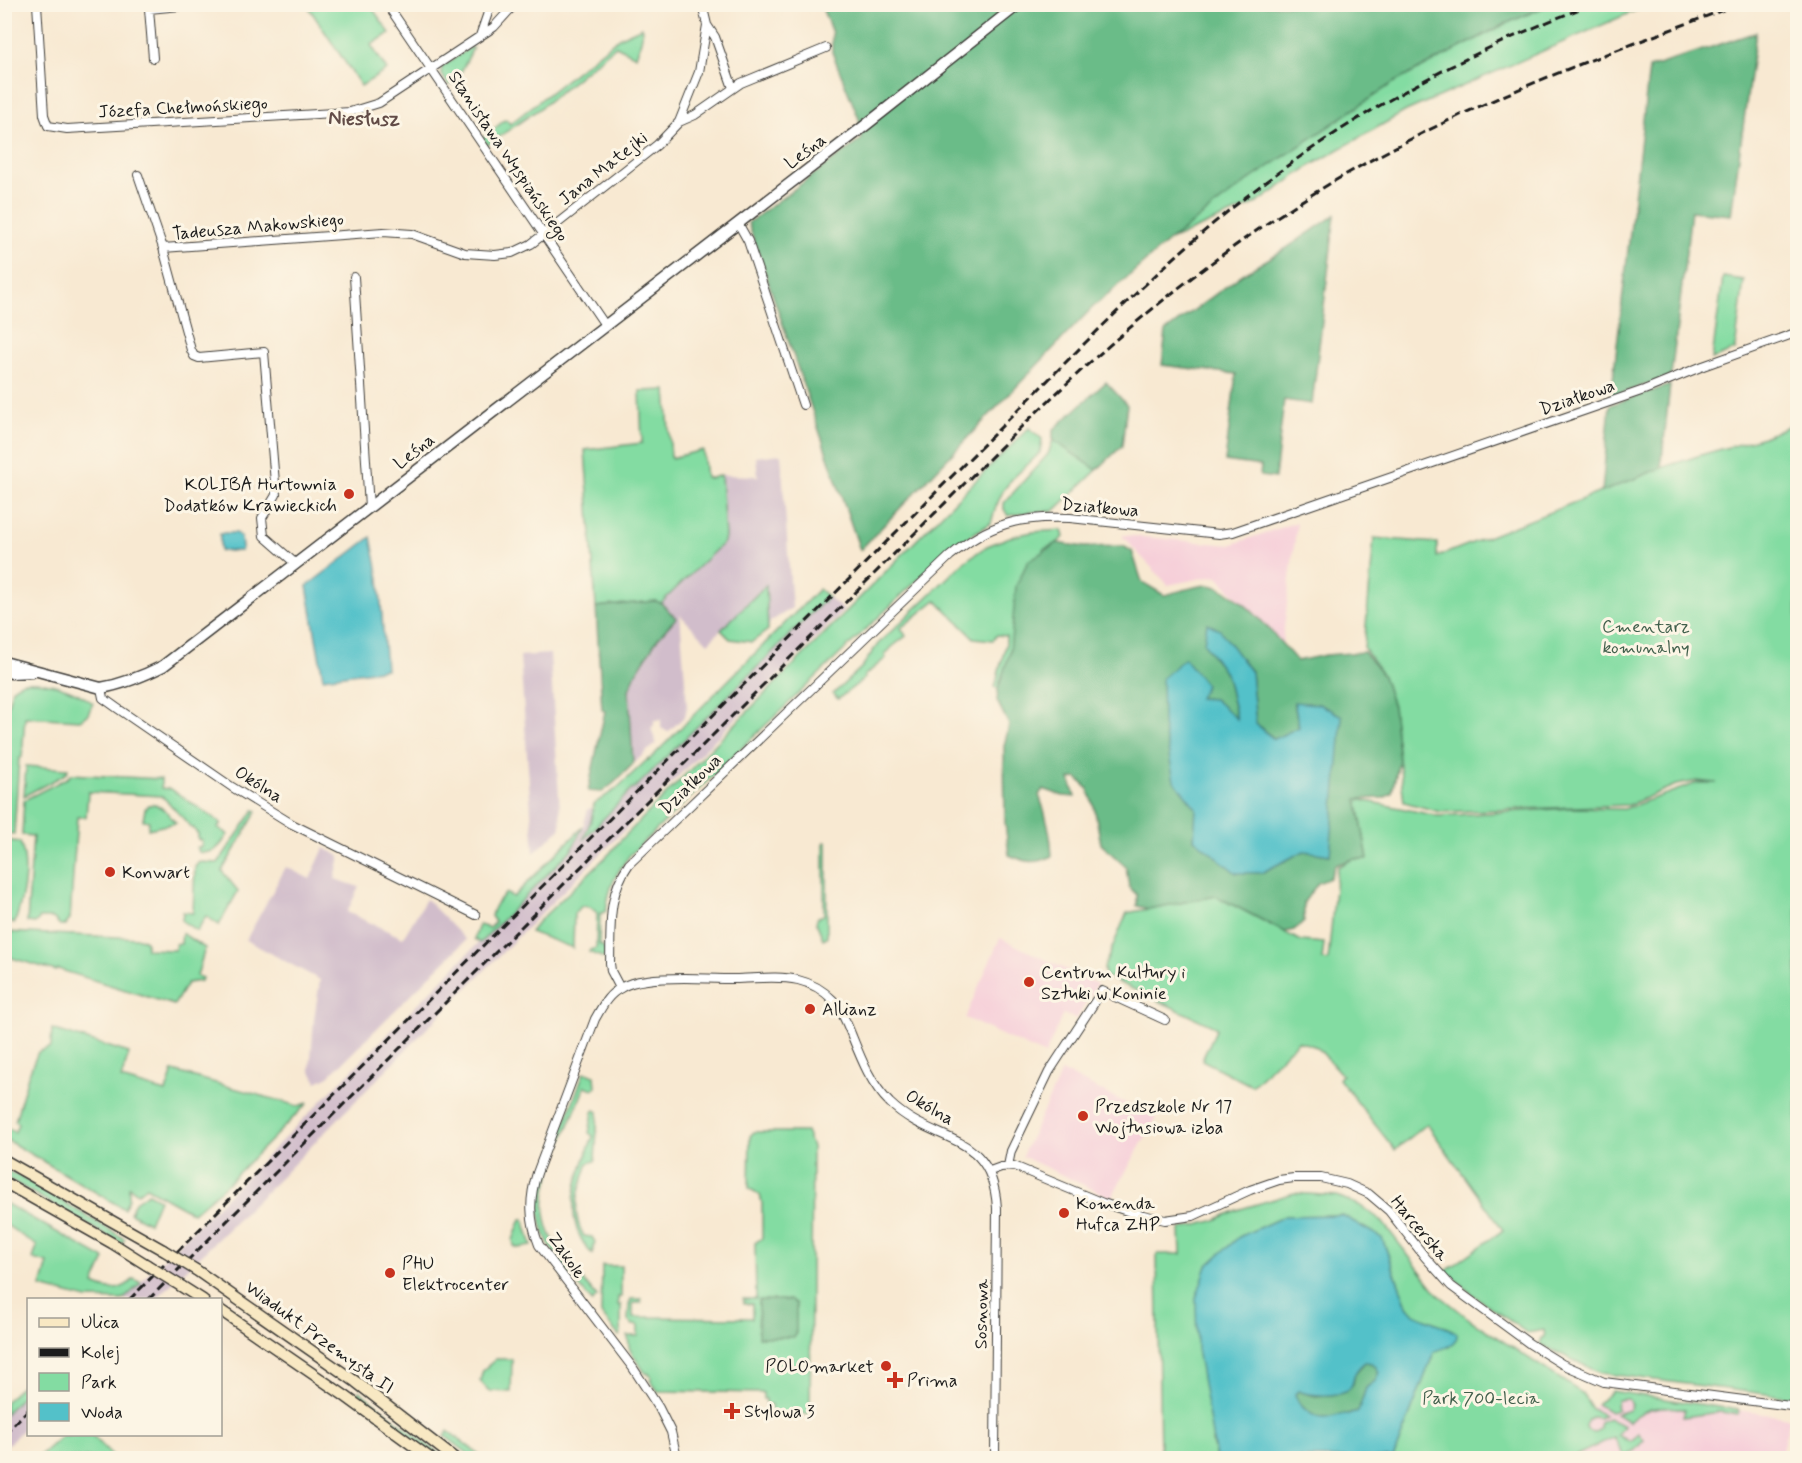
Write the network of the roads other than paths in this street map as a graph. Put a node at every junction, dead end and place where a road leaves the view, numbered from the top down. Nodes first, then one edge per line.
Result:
1 (37, 4) edge
2 (201, 4) edge
3 (387, 4) edge
4 (491, 4) edge
5 (516, 4) edge
6 (702, 4) edge
7 (1019, 4) edge
8 (707, 25) junction
9 (480, 36) junction
10 (826, 48) dead end
11 (153, 58) dead end
12 (431, 69) junction
13 (733, 88) junction
14 (679, 122) junction
15 (138, 175) dead end
16 (738, 223) junction
17 (544, 234) junction
18 (163, 248) junction
19 (354, 277) dead end
20 (605, 325) junction
21 (1797, 332) edge
22 (803, 405) dead end
23 (369, 507) junction
24 (296, 564) junction
25 (4, 662) edge
26 (39, 671) junction
27 (7, 675) edge
28 (102, 688) junction
29 (476, 915) dead end
30 (620, 988) junction
31 (1165, 1020) dead end
32 (4, 1160) edge
33 (1008, 1166) junction
34 (990, 1171) junction
35 (4, 1182) edge
36 (201, 1298) edge
37 (225, 1313) edge
38 (1797, 1407) edge
39 (430, 1458) edge
40 (454, 1458) edge
41 (676, 1458) edge
42 (995, 1458) edge

1 - 12 street, Józefa Chełmońskiego
2 - 11 street
3 - 12 street, Stanisława Wyspiańskiego
4 - 9 street
5 - 9 street
6 - 8 street, Jana Matejki
7 - 16 street, Leśna
8 - 13 street, Jana Matejki
8 - 14 street, Jana Matejki
9 - 12 street
10 - 13 street
12 - 17 street, Stanisława Wyspiańskiego
13 - 14 street, Jana Matejki
14 - 17 street, Jana Matejki
15 - 18 street
16 - 20 street, Leśna
16 - 22 street
17 - 18 street, Tadeusza Makowskiego
17 - 20 street, Stanisława Wyspiańskiego
18 - 24 street, Tadeusza Makowskiego
19 - 23 street
20 - 23 street, Leśna
21 - 30 street, Działkowa
23 - 24 street, Leśna
24 - 28 street, Leśna
25 - 26 street
26 - 27 street
26 - 28 street
28 - 29 street, Okólna
30 - 34 street, Okólna
30 - 41 street, Zakole
31 - 33 street
32 - 40 main road, Wiadukt Przemysła II, bridge
33 - 34 street
33 - 38 street, Harcerska
34 - 42 street, Sosnowa
35 - 36 main road, bridge
37 - 39 main road, Wiadukt Przemysła II

